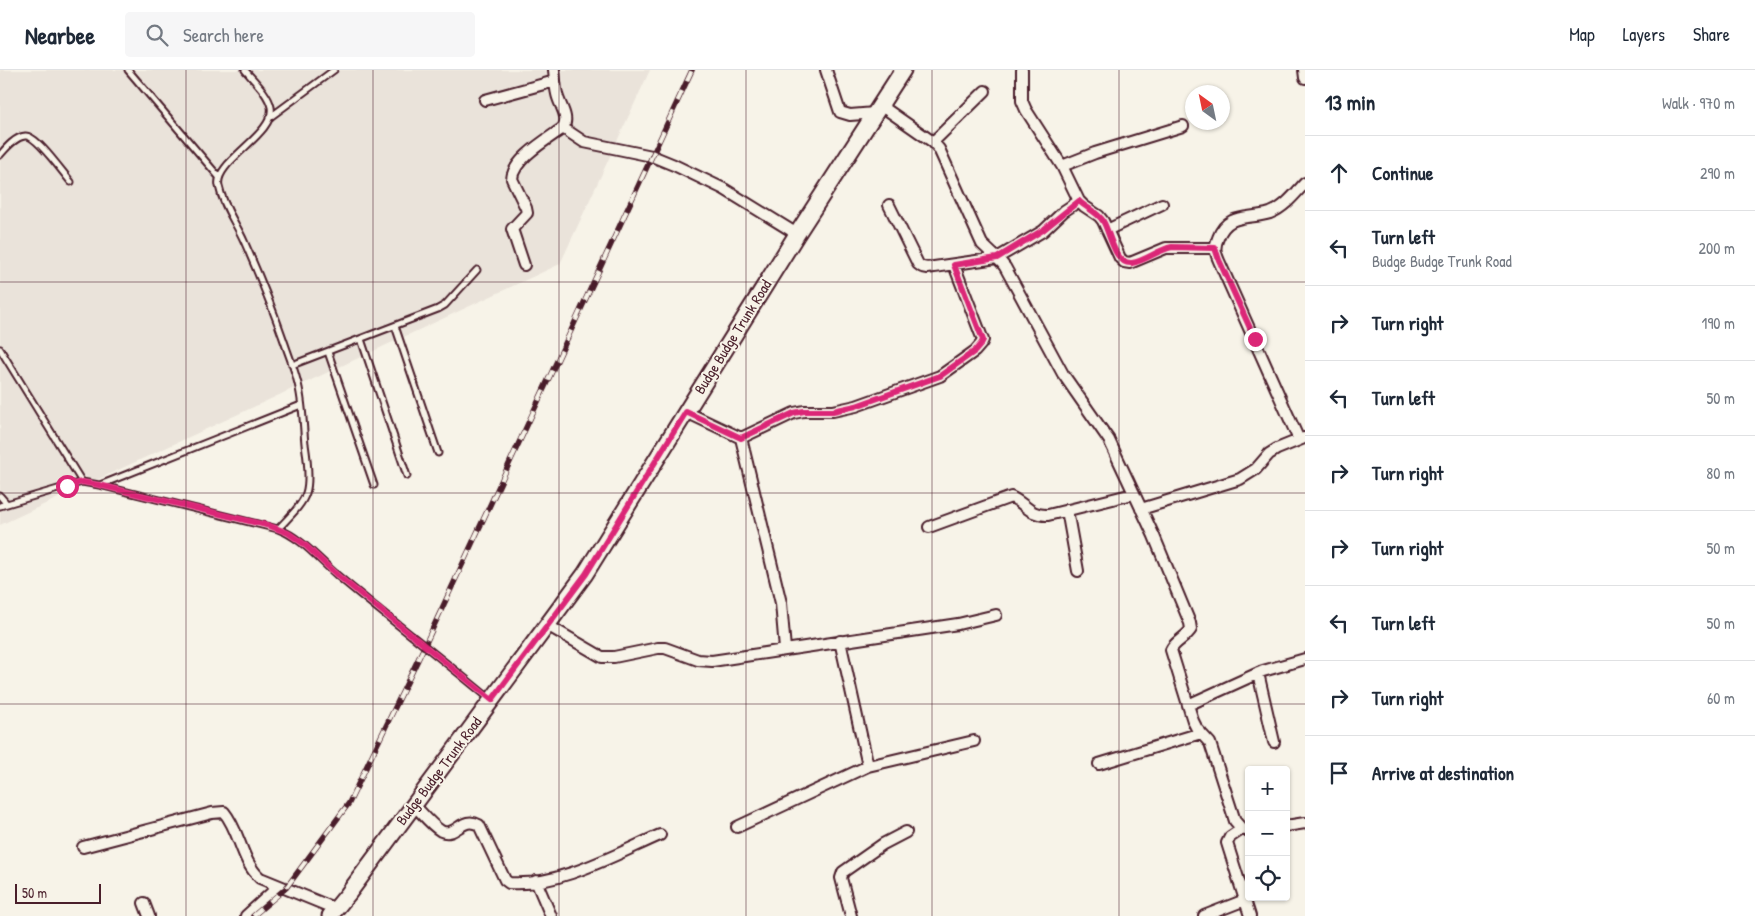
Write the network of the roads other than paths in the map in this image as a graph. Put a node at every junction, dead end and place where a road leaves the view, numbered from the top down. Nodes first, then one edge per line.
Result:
1 (128, 70) edge
2 (244, 70) edge
3 (334, 70) edge
4 (826, 70) edge
5 (903, 70) edge
6 (1022, 70) edge
7 (1304, 70) edge
8 (555, 75) edge
9 (1305, 78) edge
10 (985, 92) dead end
11 (485, 100) dead end
12 (878, 109) junction
13 (269, 118) junction
14 (1183, 126) dead end
15 (563, 128) junction
16 (933, 142) junction
17 (0, 154) edge
18 (1062, 166) junction
19 (219, 177) junction
20 (71, 182) dead end
21 (1305, 183) edge
22 (1079, 201) junction
23 (1162, 204) dead end
24 (889, 205) dead end
25 (1107, 230) junction
26 (797, 234) junction
27 (1215, 248) junction
28 (997, 258) junction
29 (524, 265) dead end
30 (954, 265) junction
31 (477, 270) dead end
32 (395, 326) junction
33 (361, 339) junction
34 (0, 350) edge
35 (328, 352) junction
36 (292, 365) junction
37 (301, 405) junction
38 (686, 412) junction
39 (741, 438) junction
40 (1302, 439) edge
41 (438, 453) dead end
42 (406, 476) dead end
43 (82, 482) junction
44 (99, 485) junction
45 (374, 485) dead end
46 (1133, 494) junction
47 (0, 496) edge
48 (7, 504) junction
49 (0, 506) edge
50 (1068, 510) junction
51 (1141, 510) junction
52 (929, 527) dead end
53 (278, 529) junction
54 (1078, 571) dead end
55 (996, 615) dead end
56 (547, 625) junction
57 (840, 641) junction
58 (785, 650) junction
59 (1305, 659) edge
60 (1258, 673) junction
61 (492, 700) junction
62 (1188, 704) junction
63 (1202, 734) junction
64 (974, 740) dead end
65 (1274, 742) dead end
66 (1099, 764) dead end
67 (868, 766) junction
68 (414, 805) junction
69 (1305, 823) edge
70 (1290, 825) edge
71 (738, 826) dead end
72 (1245, 830) edge
73 (906, 832) dead end
74 (660, 834) dead end
75 (83, 847) dead end
76 (536, 881) junction
77 (279, 886) junction
78 (1245, 900) joint
79 (1245, 901) edge
80 (144, 903) dead end
81 (333, 912) edge
82 (149, 916) edge
83 (246, 916) edge
84 (551, 916) edge
85 (851, 916) edge
86 (1204, 916) edge
87 (1250, 916) edge

1 - 19 lane
2 - 13 lane
3 - 13 lane
4 - 12 street
5 - 12 main road, Budge Budge Trunk Road
6 - 18 street
7 - 9 street
8 - 11 street
8 - 15 street
10 - 16 street
12 - 16 street
12 - 26 main road, Budge Budge Trunk Road
13 - 19 lane
14 - 18 street
15 - 26 street
15 - 29 street
16 - 28 street
17 - 20 lane
18 - 22 street
19 - 36 lane
21 - 27 street
22 - 25 street
22 - 28 street
23 - 25 street
24 - 30 street
25 - 27 street
26 - 38 main road, Budge Budge Trunk Road
27 - 40 street
28 - 30 street
28 - 46 street
30 - 39 street
31 - 32 lane
32 - 33 lane
32 - 41 lane
33 - 35 lane
33 - 42 lane
34 - 43 lane
35 - 36 lane
35 - 45 lane
36 - 37 lane
37 - 44 lane
37 - 53 lane
38 - 39 street
38 - 56 main road, Budge Budge Trunk Road
39 - 58 street
40 - 51 street
43 - 44 lane
43 - 48 lane
44 - 53 lane
46 - 50 street
46 - 51 street
47 - 48 lane
48 - 49 lane
50 - 52 street
50 - 54 street
51 - 62 street
53 - 61 lane
55 - 57 street
56 - 58 street
56 - 61 main road, Budge Budge Trunk Road
57 - 58 street
57 - 67 street
59 - 60 street
60 - 62 street
60 - 65 street
61 - 68 main road, Budge Budge Trunk Road
62 - 63 street
63 - 66 street
63 - 72 street
64 - 67 street
67 - 71 street
68 - 76 street
68 - 81 main road, Budge Budge Trunk Road
69 - 70 street
72 - 78 street
73 - 85 street
74 - 76 street
75 - 77 street
76 - 84 street
77 - 81 street
77 - 83 street
78 - 86 street
79 - 87 street
80 - 82 street

